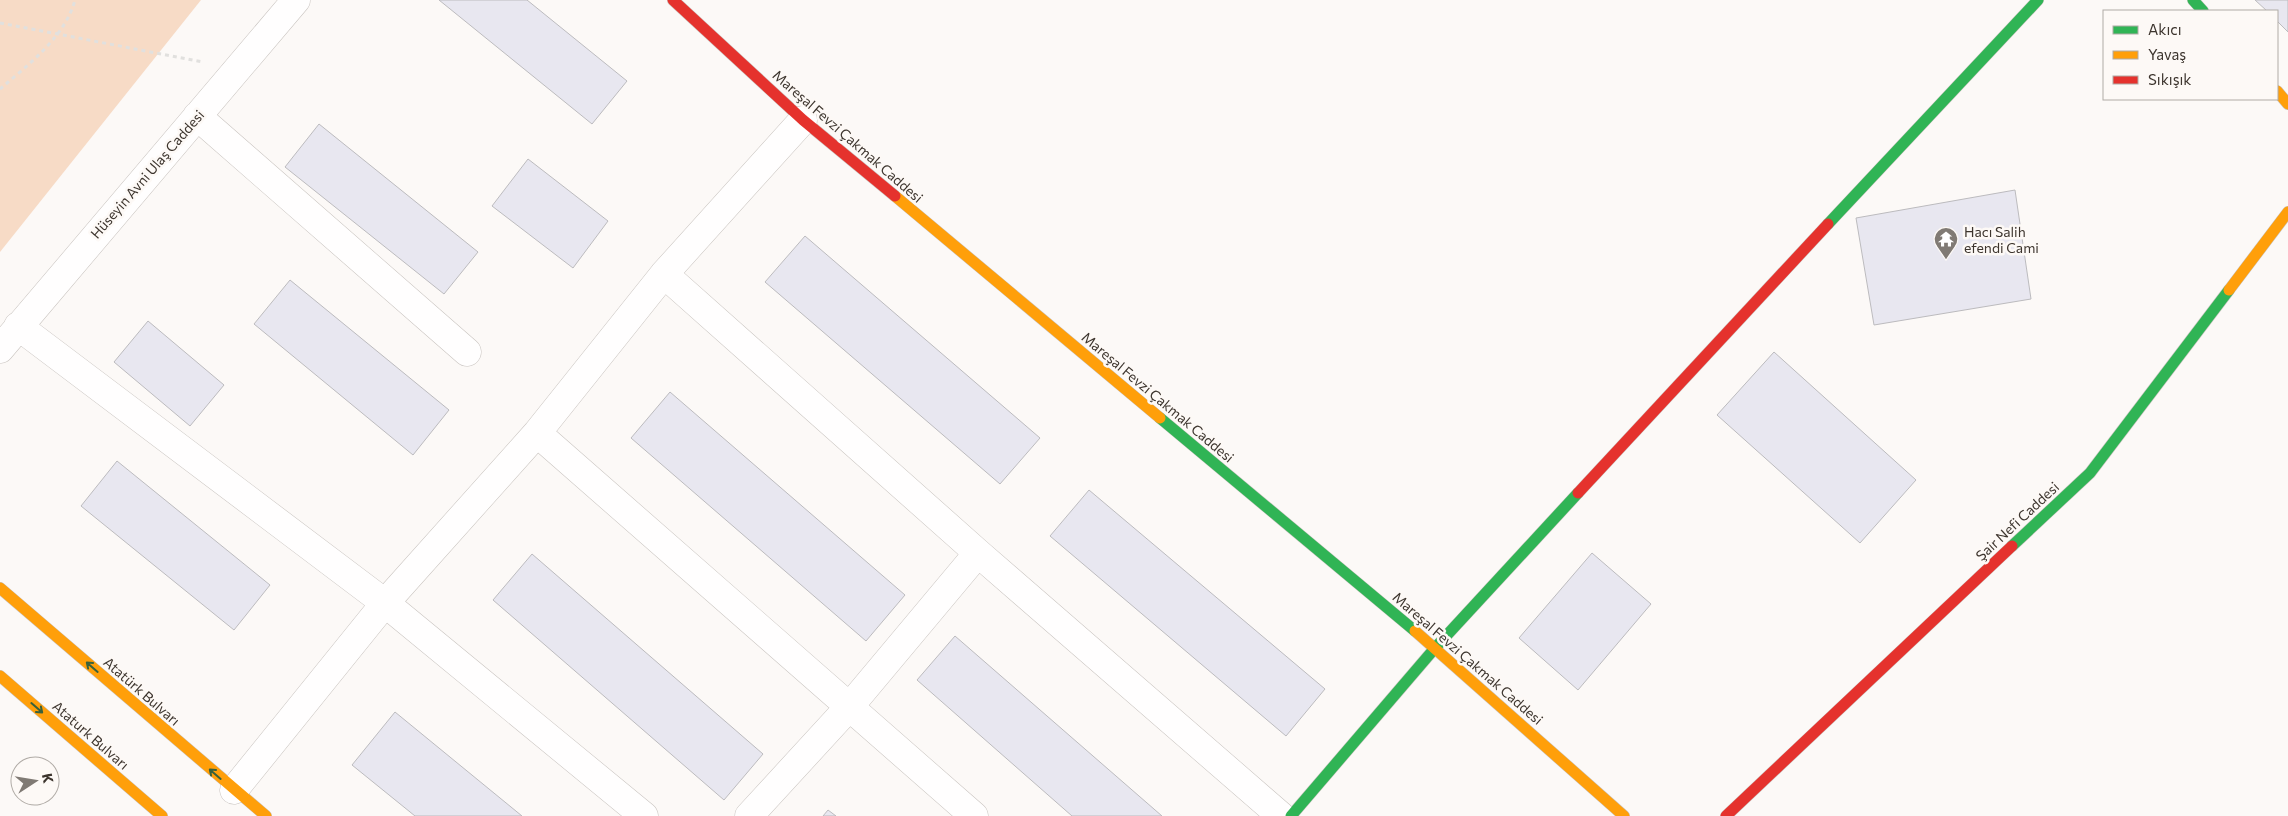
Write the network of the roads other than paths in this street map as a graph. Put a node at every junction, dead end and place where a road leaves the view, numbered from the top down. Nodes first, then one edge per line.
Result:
1 (296, 0) edge
2 (673, 0) edge
3 (2038, 0) edge
4 (2193, 0) edge
5 (2202, 10) edge
6 (2278, 93) edge
7 (2288, 104) edge
8 (197, 116) junction
9 (803, 120) junction
10 (2288, 212) edge
11 (664, 274) junction
12 (18, 326) junction
13 (0, 349) edge
14 (467, 352) dead end
15 (537, 433) junction
16 (978, 553) junction
17 (0, 588) edge
18 (386, 603) junction
19 (1435, 648) junction
20 (0, 676) edge
21 (850, 706) junction
22 (234, 790) junction
23 (162, 816) edge
24 (266, 816) edge
25 (644, 816) edge
26 (749, 816) edge
27 (974, 816) edge
28 (1281, 816) edge
29 (1291, 816) edge
30 (1624, 816) edge
31 (1726, 816) edge

1 - 8 street, Hüseyin Avni Ulaş Caddesi
2 - 9 street, Mareşal Fevzi Çakmak Caddesi
3 - 19 street
4 - 5 street
6 - 7 street
8 - 12 street, Hüseyin Avni Ulaş Caddesi
8 - 14 street
9 - 11 street
9 - 19 street, Mareşal Fevzi Çakmak Caddesi
10 - 31 street, Şair Nefi Caddesi
11 - 15 street
11 - 16 street
12 - 13 street, Hüseyin Avni Ulaş Caddesi
12 - 18 street
15 - 18 street
15 - 21 street
16 - 21 street
16 - 28 street
22 -> 17 street, Atatürk Bulvarı
18 - 22 street
18 - 25 street
19 - 29 street
19 - 30 street, Mareşal Fevzi Çakmak Caddesi
20 -> 23 street, Ataturk Bulvarı
21 - 26 street
21 - 27 street
22 - 24 street, Atatürk Bulvarı

